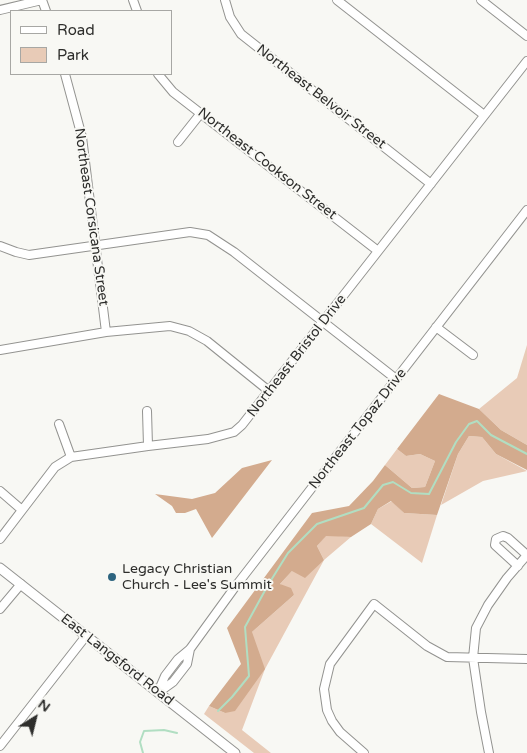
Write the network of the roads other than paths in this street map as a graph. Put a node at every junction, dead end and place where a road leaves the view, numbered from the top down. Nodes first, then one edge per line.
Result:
1 (42, 0) edge
2 (225, 0) edge
3 (338, 0) edge
4 (481, 0) edge
5 (0, 10) edge
6 (527, 36) edge
7 (527, 61) edge
8 (66, 75) edge
9 (159, 75) edge
10 (201, 113) junction
11 (484, 115) junction
12 (178, 142) dead end
13 (431, 184) junction
14 (527, 210) edge
15 (97, 245) junction
16 (0, 246) edge
17 (378, 251) junction
18 (323, 322) junction
19 (436, 327) junction
20 (106, 332) junction
21 (0, 350) edge
22 (473, 355) dead end
23 (396, 380) junction
24 (269, 391) junction
25 (147, 411) dead end
26 (59, 424) dead end
27 (148, 446) junction
28 (71, 457) junction
29 (0, 492) edge
30 (22, 510) junction
31 (0, 539) edge
32 (527, 555) edge
33 (518, 566) junction
34 (0, 568) edge
35 (21, 584) junction
36 (0, 609) edge
37 (86, 636) junction
38 (473, 658) junction
39 (527, 659) edge
40 (158, 692) junction
41 (0, 746) edge
42 (235, 753) edge
43 (364, 753) edge
44 (489, 753) edge

1 - 5 street
2 - 13 street, Northeast Belvoir Street
3 - 11 street
4 - 6 street
7 - 11 street, Northeast Bristol Drive
8 - 15 street, Northeast Corsicana Street
9 - 10 street, Northeast Cookson Street
10 - 12 street
10 - 17 street, Northeast Cookson Street
11 - 13 street, Northeast Bristol Drive
13 - 17 street, Northeast Bristol Drive
14 - 19 street, Northeast Topaz Drive
15 - 16 street
15 - 18 street
15 - 20 street, Northeast Corsicana Street
17 - 18 street, Northeast Bristol Drive
18 - 23 street
18 - 24 street, Northeast Bristol Drive
19 - 22 street
19 - 23 street, Northeast Topaz Drive
20 - 21 street
20 - 24 street
23 - 40 street, Northeast Topaz Drive
24 - 27 street, Northeast Bristol Drive
25 - 27 street
26 - 28 street
27 - 28 street, Northeast Bristol Drive
28 - 30 street, Northeast Bristol Drive
29 - 30 street
30 - 31 street, Northeast Bristol Drive
32 - 33 street
32 - 33 street
33 - 38 street
34 - 35 street, East Langsford Road
35 - 36 street
35 - 37 street, East Langsford Road
37 - 40 street, East Langsford Road
37 - 41 street
38 - 39 street
38 - 43 street
38 - 44 street
40 - 42 street, East Langsford Road

